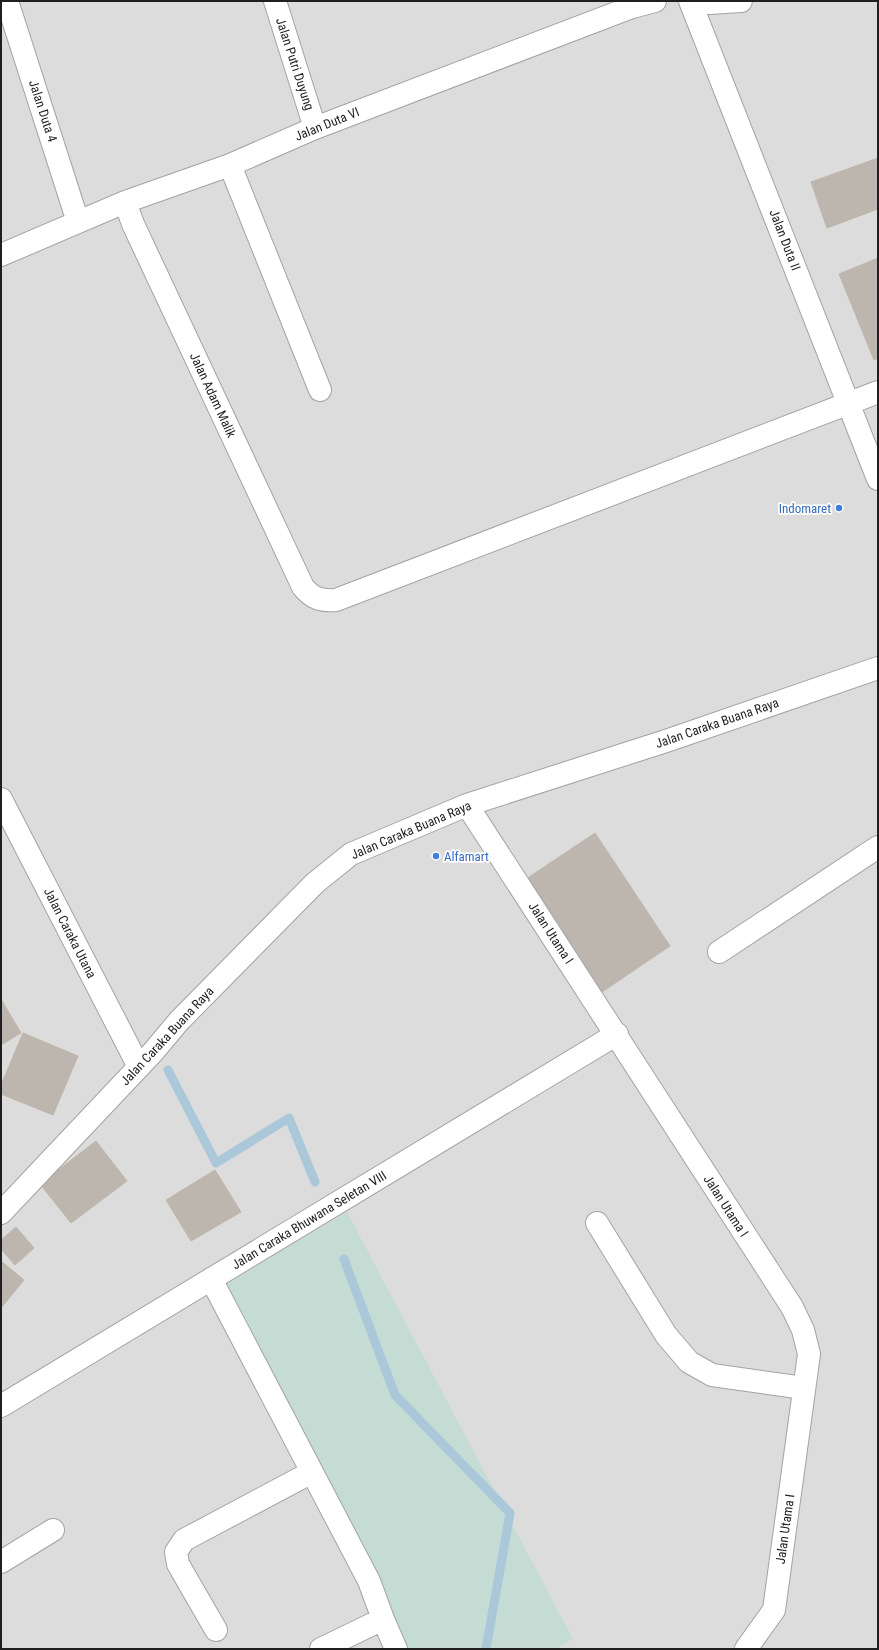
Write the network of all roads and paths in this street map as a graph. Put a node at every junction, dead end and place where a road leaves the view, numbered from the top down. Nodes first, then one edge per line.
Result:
1 (7, 1) edge
2 (275, 1) edge
3 (655, 1) edge
4 (690, 1) edge
5 (702, 1) edge
6 (741, 1) edge
7 (315, 128) junction
8 (230, 165) junction
9 (125, 202) junction
10 (78, 222) junction
11 (1, 255) edge
12 (320, 390) dead end
13 (878, 392) edge
14 (848, 403) junction
15 (878, 479) edge
16 (878, 668) edge
17 (1, 799) edge
18 (467, 805) junction
19 (878, 847) edge
20 (719, 952) dead end
21 (616, 1034) junction
22 (146, 1060) junction
23 (1, 1213) edge
24 (597, 1223) dead end
25 (211, 1279) junction
26 (804, 1388) junction
27 (1, 1406) edge
28 (312, 1472) junction
29 (53, 1530) dead end
30 (1, 1562) edge
31 (383, 1619) junction
32 (216, 1630) dead end
33 (321, 1649) edge
34 (396, 1649) edge
35 (746, 1649) edge

1 - 10 street, Jalan Duta 4
2 - 7 street, Jalan Putri Duyung
3 - 7 street, Jalan Duta VI
4 - 14 street, Jalan Duta II
5 - 6 street
7 - 8 street, Jalan Duta VI
8 - 9 street, Jalan Duta VI
8 - 12 street
9 - 10 street, Jalan Duta VI
9 - 14 street, Jalan Adam Malik
10 - 11 street, Jalan Duta VI
13 - 14 street
14 - 15 street, Jalan Duta II
16 - 18 street, Jalan Caraka Buana Raya
17 - 22 street, Jalan Caraka Utana
18 - 21 street, Jalan Utama I
18 - 22 street, Jalan Caraka Buana Raya
19 - 20 street
21 - 25 street, Jalan Caraka Bhuwana Seletan VIII
21 - 26 street, Jalan Utama I
22 - 23 street, Jalan Caraka Buana Raya
24 - 26 street
25 - 27 street, Jalan Caraka Bhuwana Seletan VIII
25 - 28 street
26 - 35 street, Jalan Utama I
28 - 31 street
28 - 32 street
29 - 30 street
31 - 33 street
31 - 34 street

